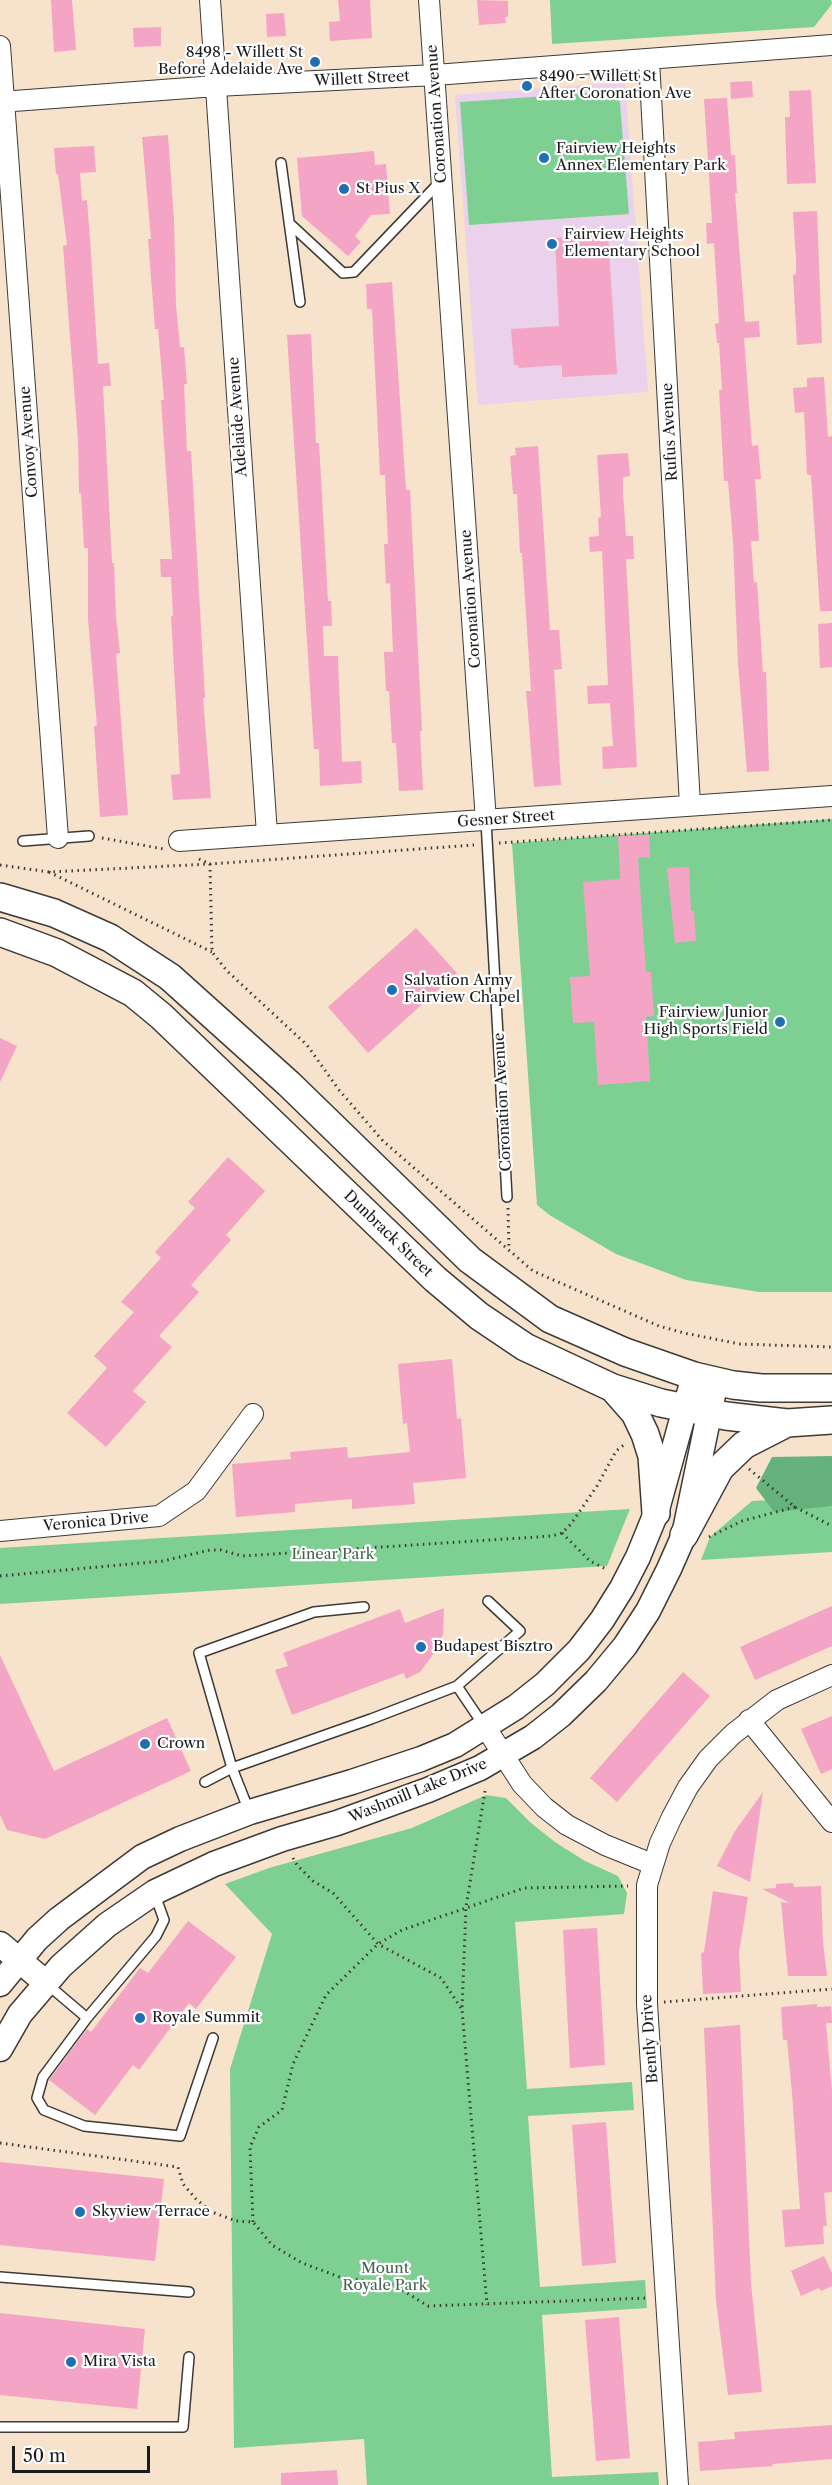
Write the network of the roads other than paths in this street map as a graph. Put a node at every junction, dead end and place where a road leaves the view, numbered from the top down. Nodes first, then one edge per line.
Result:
1 (210, 0) edge
2 (429, 0) edge
3 (832, 45) edge
4 (0, 46) edge
5 (649, 60) junction
6 (435, 75) junction
7 (216, 86) junction
8 (2, 101) edge
9 (281, 163) dead end
10 (442, 180) junction
11 (289, 223) junction
12 (300, 302) dead end
13 (832, 796) edge
14 (690, 805) junction
15 (486, 821) junction
16 (267, 834) junction
17 (89, 836) road end
18 (58, 838) junction
19 (24, 841) dead end
20 (181, 850) road end
21 (0, 897) edge
22 (0, 932) edge
23 (507, 1197) road end
24 (705, 1378) junction
25 (613, 1388) junction
26 (832, 1388) edge
27 (698, 1411) junction
28 (254, 1414) dead end
29 (832, 1420) edge
30 (787, 1423) junction
31 (656, 1513) junction
32 (0, 1532) edge
33 (694, 1537) junction
34 (488, 1601) dead end
35 (364, 1606) dead end
36 (832, 1675) edge
37 (457, 1686) junction
38 (750, 1720) junction
39 (486, 1728) junction
40 (503, 1756) junction
41 (232, 1768) junction
42 (205, 1782) dead end
43 (250, 1812) junction
44 (832, 1822) edge
45 (652, 1864) junction
46 (155, 1892) junction
47 (0, 1944) edge
48 (18, 1960) junction
49 (45, 1982) junction
50 (0, 1984) edge
51 (87, 2018) junction
52 (213, 2038) dead end
53 (0, 2049) edge
54 (0, 2277) edge
55 (189, 2292) dead end
56 (189, 2357) dead end
57 (0, 2427) edge
58 (678, 2485) edge

1 - 7 street, Adelaide Avenue
2 - 6 street, Coronation Avenue
3 - 5 street, Willett Street
4 - 8 street, Convoy Avenue
5 - 6 street, Willett Street
5 - 14 street, Rufus Avenue
6 - 7 street, Willett Street
6 - 10 street, Coronation Avenue
7 - 8 street, Willett Street
7 - 16 street, Adelaide Avenue
8 - 18 street, Convoy Avenue
9 - 11 lane
10 - 11 lane
10 - 15 street, Coronation Avenue
11 - 12 lane
13 - 14 street, Gesner Street
14 - 15 street, Gesner Street
15 - 16 street, Gesner Street
15 - 23 lane, Coronation Avenue
16 - 20 street, Gesner Street
17 - 18 lane
18 - 19 lane
21 - 24 main road
22 - 25 main road, Dunbrack Street
24 - 26 main road
24 - 27 street, Washmill Lake Drive
25 - 27 main road, Dunbrack Street
25 - 31 main road
27 - 30 main road, Dunbrack Street
27 - 31 street, Washmill Lake Drive
27 - 33 street, Washmill Lake Drive
28 - 32 street, Veronica Drive
29 - 30 main road, Dunbrack Street
30 - 33 main road
31 - 39 street, Washmill Lake Drive
33 - 40 street, Washmill Lake Drive
34 - 37 lane
35 - 41 lane
36 - 38 street, Bently Drive
37 - 39 lane
37 - 41 lane
38 - 44 street
38 - 45 street, Bently Drive
39 - 40 street
39 - 43 street, Washmill Lake Drive
40 - 45 street
40 - 46 street, Washmill Lake Drive
41 - 42 lane
41 - 43 lane
43 - 48 street, Washmill Lake Drive
45 - 58 street, Bently Drive
46 - 49 street, Washmill Lake Drive
46 - 51 lane
47 - 48 street
48 - 49 street
48 - 50 street, Washmill Lake Drive
49 - 51 lane
49 - 53 street, Washmill Lake Drive
51 - 52 lane
54 - 55 lane
56 - 57 lane

